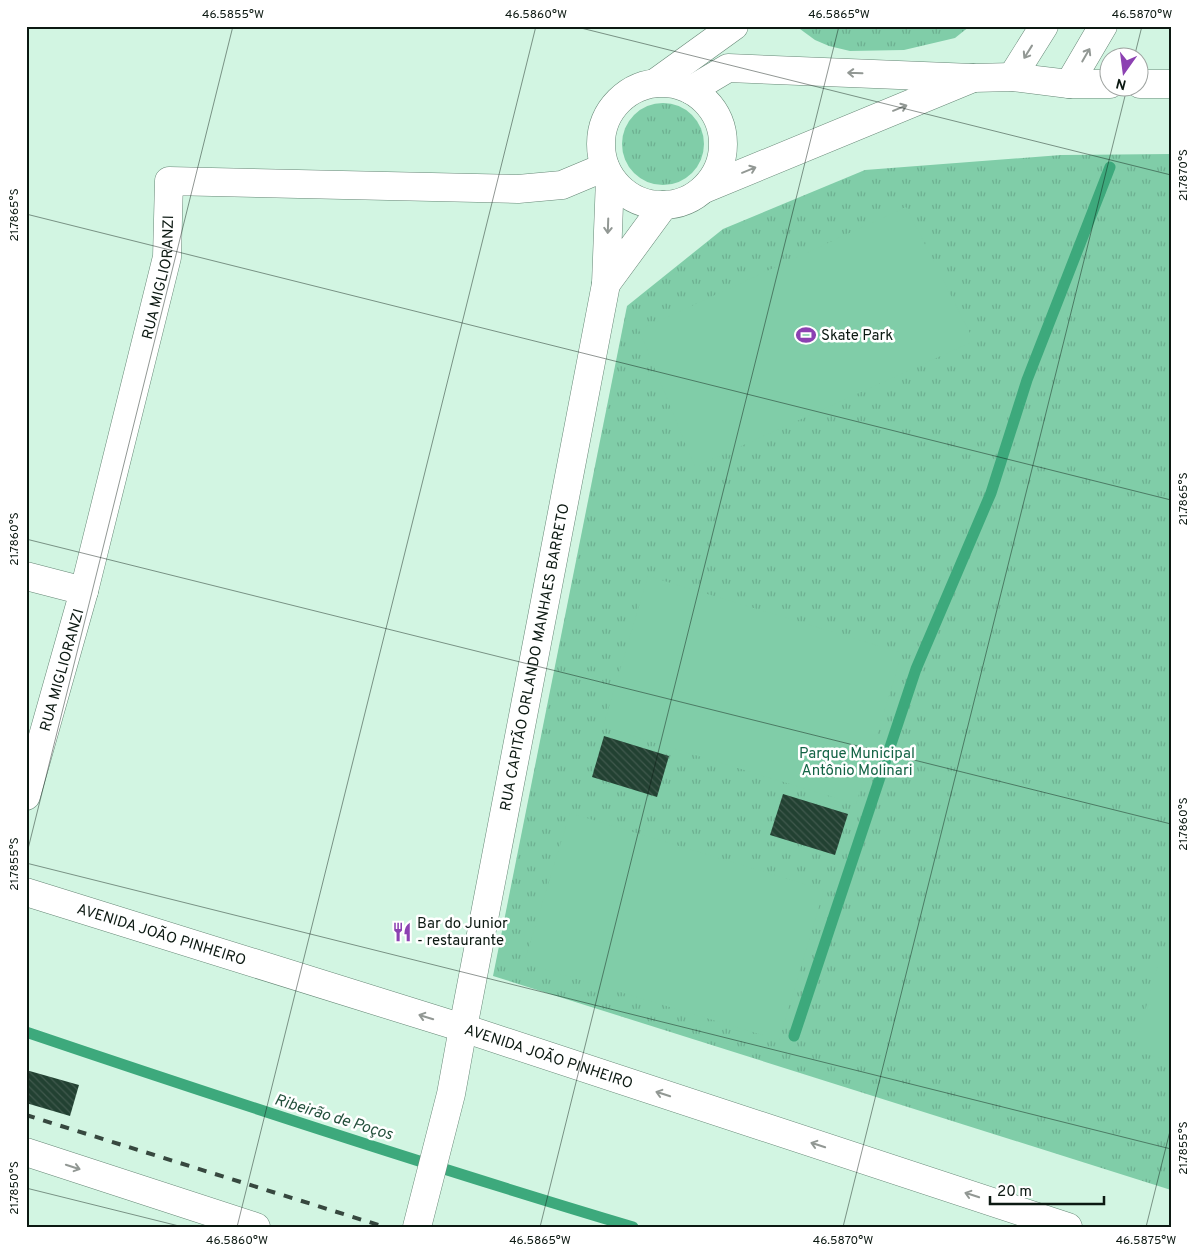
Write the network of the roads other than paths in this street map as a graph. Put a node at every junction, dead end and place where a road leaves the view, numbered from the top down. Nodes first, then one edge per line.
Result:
1 (734, 26) edge
2 (1044, 26) edge
3 (1103, 26) edge
4 (1012, 77) junction
5 (973, 78) junction
6 (655, 83) junction
7 (1069, 84) junction
8 (1100, 84) edge
9 (1150, 84) edge
10 (1171, 84) edge
11 (691, 90) junction
12 (607, 172) junction
13 (704, 189) junction
14 (664, 206) junction
15 (606, 284) junction
16 (26, 576) edge
17 (84, 592) junction
18 (26, 796) edge
19 (26, 892) edge
20 (463, 1028) junction
21 (26, 1152) edge
22 (420, 1216) edge
23 (256, 1227) edge
24 (1068, 1227) edge

1 - 6 street
2 -> 4 street
7 -> 3 street
4 - 5 street
4 - 7 street
5 -> 11 street
13 -> 5 street
6 - 11 street
6 - 12 street
7 - 8 street
9 - 10 street
11 - 13 street
12 - 14 street
12 -> 15 street, RUA CAPITÃO ORLANDO MANHAES BARRETO
12 - 17 street, RUA MIGLIORANZI
13 - 14 street
14 - 15 street
15 - 20 street, RUA CAPITÃO ORLANDO MANHAES BARRETO
16 - 17 street
17 - 18 street, RUA MIGLIORANZI
20 -> 19 street, AVENIDA JOÃO PINHEIRO
20 - 22 street, RUA CAPITÃO ORLANDO MANHAES BARRETO
24 -> 20 street, AVENIDA JOÃO PINHEIRO
21 -> 23 street

